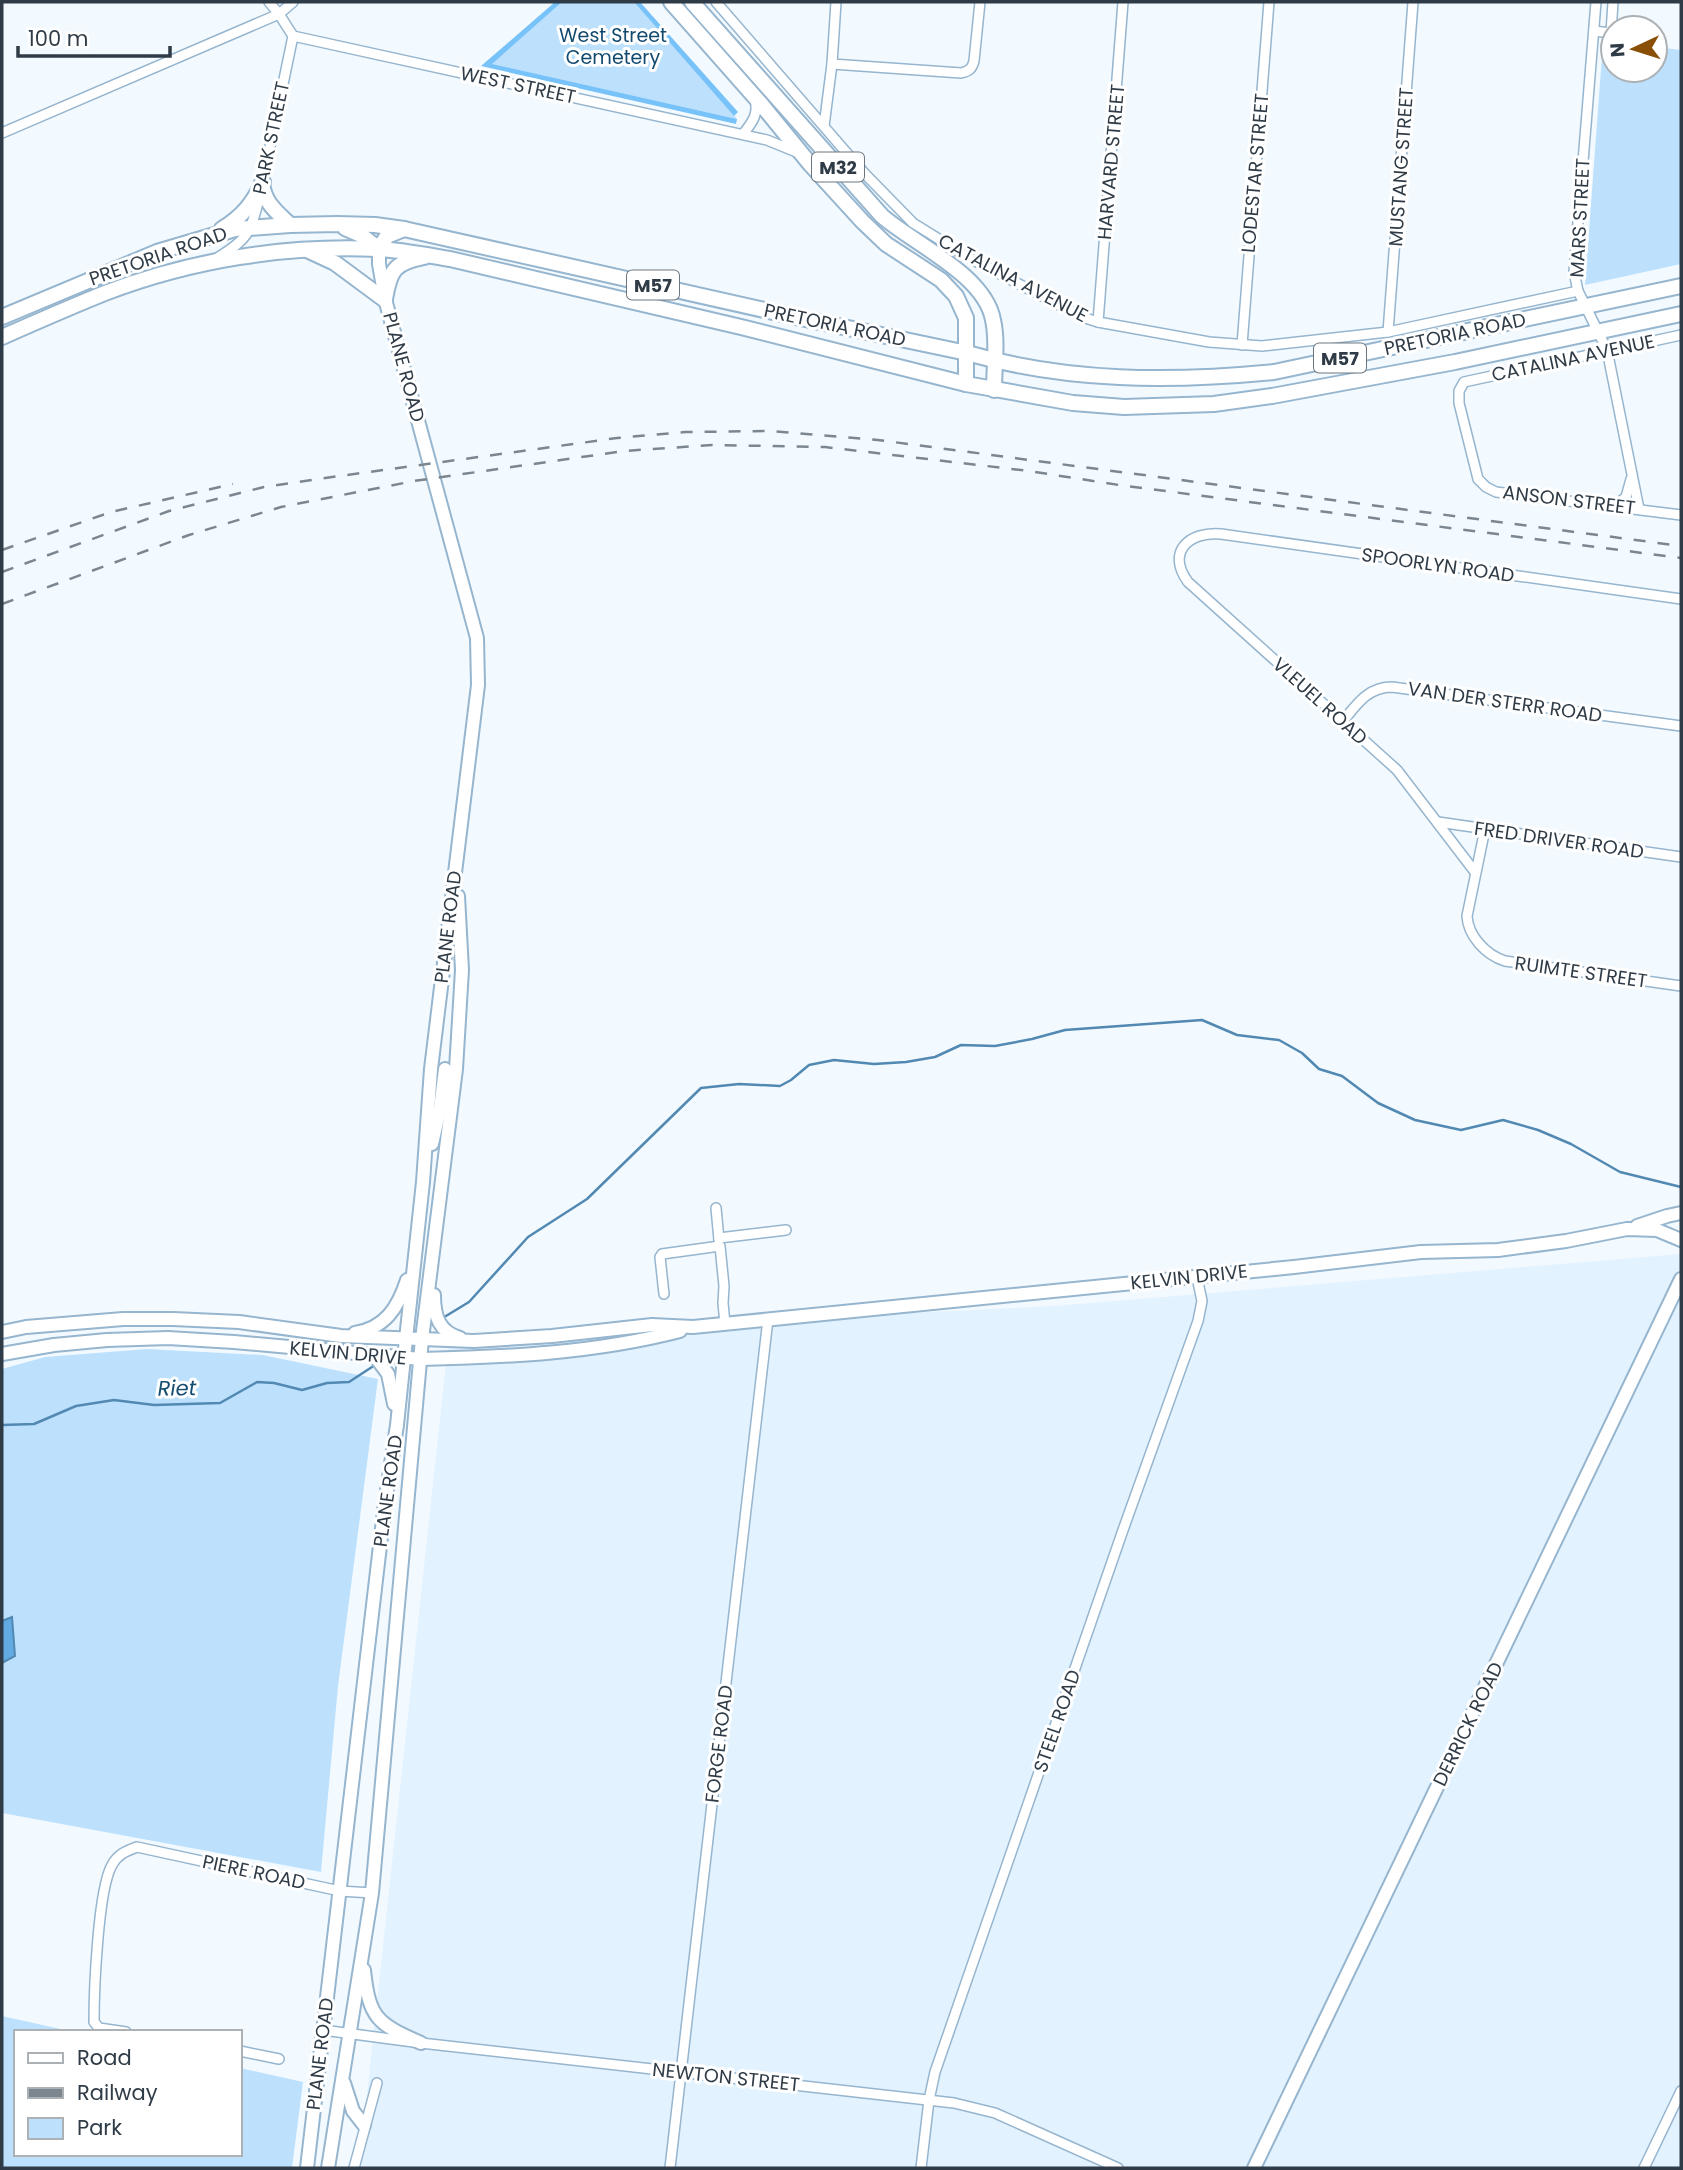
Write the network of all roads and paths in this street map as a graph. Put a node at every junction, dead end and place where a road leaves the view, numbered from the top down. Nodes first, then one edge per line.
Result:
1 (269, 2) edge
2 (293, 2) edge
3 (671, 2) edge
4 (692, 2) edge
5 (716, 2) edge
6 (836, 2) edge
7 (980, 2) edge
8 (1124, 2) edge
9 (1269, 2) edge
10 (1413, 2) edge
11 (1596, 2) edge
12 (1614, 2) edge
13 (279, 14) junction
14 (1594, 31) junction
15 (293, 36) junction
16 (832, 64) junction
17 (754, 95) junction
18 (824, 126) junction
19 (2, 133) edge
20 (743, 134) junction
21 (802, 154) junction
22 (263, 183) junction
23 (337, 224) junction
24 (290, 225) junction
25 (251, 228) junction
26 (404, 229) junction
27 (212, 235) junction
28 (303, 249) junction
29 (379, 249) junction
30 (429, 256) junction
31 (211, 262) junction
32 (1681, 286) edge
33 (1578, 291) junction
34 (385, 300) junction
35 (751, 306) junction
36 (1584, 306) junction
37 (1681, 314) edge
38 (2, 317) edge
39 (966, 318) junction
40 (1098, 322) junction
41 (741, 327) junction
42 (1388, 331) junction
43 (1598, 331) junction
44 (1681, 335) edge
45 (2, 337) edge
46 (1242, 345) junction
47 (941, 348) junction
48 (1607, 350) junction
49 (967, 352) junction
50 (995, 360) junction
51 (1464, 382) joint
52 (966, 384) junction
53 (994, 390) junction
54 (1632, 472) junction
55 (1615, 506) junction
56 (1639, 509) junction
57 (1681, 515) edge
58 (1194, 537) joint
59 (1681, 599) edge
60 (1343, 721) junction
61 (1681, 726) edge
62 (464, 813) junction
63 (1438, 822) junction
64 (1485, 830) junction
65 (1681, 858) edge
66 (1475, 872) junction
67 (1681, 986) edge
68 (445, 1069) dead end
69 (423, 1182) junction
70 (716, 1208) dead end
71 (1681, 1213) edge
72 (1627, 1229) junction
73 (786, 1230) dead end
74 (1681, 1240) edge
75 (719, 1242) junction
76 (415, 1254) junction
77 (432, 1274) junction
78 (1197, 1277) junction
79 (1681, 1279) edge
80 (664, 1294) dead end
81 (768, 1319) junction
82 (725, 1324) junction
83 (694, 1327) junction
84 (2, 1332) edge
85 (341, 1336) junction
86 (406, 1339) junction
87 (422, 1339) junction
88 (474, 1341) junction
89 (2, 1354) edge
90 (374, 1355) junction
91 (404, 1358) junction
92 (421, 1359) junction
93 (397, 1425) junction
94 (340, 1891) junction
95 (372, 1893) junction
96 (362, 1952) junction
97 (112, 2030) edge
98 (323, 2030) junction
99 (349, 2033) junction
100 (421, 2043) junction
101 (242, 2051) edge
102 (279, 2059) dead end
103 (343, 2069) junction
104 (681, 2071) junction
105 (377, 2083) dead end
106 (1681, 2091) edge
107 (929, 2100) junction
108 (364, 2125) junction
109 (307, 2168) edge
110 (328, 2168) edge
111 (354, 2168) edge
112 (670, 2168) edge
113 (921, 2168) edge
114 (1118, 2168) edge
115 (1254, 2168) edge
116 (1644, 2168) edge

1 - 13 street
2 - 13 street
3 - 17 main road, M32
4 - 50 main road, M32
5 - 18 street, CATALINA AVENUE
6 - 16 street
7 - 16 street
8 - 40 street, HARVARD STREET
9 - 46 street, LODESTAR STREET
10 - 42 street, MUSTANG STREET
11 - 14 street, MARS STREET
12 - 14 street
13 - 15 street
13 - 19 street
14 - 33 street, MARS STREET
15 - 20 street, WEST STREET
15 - 22 street, PARK STREET
16 - 18 street
17 - 20 street
17 - 21 main road, M32
18 - 40 street, CATALINA AVENUE
20 - 21 street, WEST STREET
21 - 39 main road, M32
22 - 24 main road
22 - 25 street, PARK STREET
22 - 27 main road
23 - 24 main road, PRETORIA ROAD / M57
23 - 26 main road, PRETORIA ROAD / M57
23 - 29 main road
24 - 25 main road, PRETORIA ROAD / M57
25 - 27 main road, PRETORIA ROAD / M57
25 - 31 street
26 - 29 main road
26 - 35 main road, PRETORIA ROAD / M57
27 - 38 main road, PRETORIA ROAD / M57
28 - 29 main road, PRETORIA ROAD / M57
28 - 31 main road, PRETORIA ROAD / M57
28 - 34 main road
29 - 30 main road, PRETORIA ROAD / M57
29 - 34 main road, PLANE ROAD
30 - 34 main road
30 - 41 main road, PRETORIA ROAD / M57
31 - 45 main road, PRETORIA ROAD / M57
32 - 36 main road, PRETORIA ROAD / M57
33 - 36 street, MARS STREET
33 - 42 street, CATALINA AVENUE
34 - 62 main road, PLANE ROAD
35 - 41 main road
35 - 47 main road, PRETORIA ROAD / M57
36 - 43 street, MARS STREET
36 - 50 main road, PRETORIA ROAD / M57
37 - 43 main road, PRETORIA ROAD / M57
39 - 47 main road
39 - 49 main road, M32
40 - 46 street, CATALINA AVENUE
41 - 52 main road, PRETORIA ROAD / M57
42 - 46 street, CATALINA AVENUE
43 - 48 street, MARS STREET
43 - 53 main road, PRETORIA ROAD / M57
44 - 48 street, CATALINA AVENUE
47 - 49 main road, PRETORIA ROAD / M57
48 - 51 street, CATALINA AVENUE
48 - 54 street, MARS STREET
49 - 50 main road, PRETORIA ROAD / M57
49 - 52 main road, M32
50 - 53 main road, M32
51 - 55 street, ANSON STREET
52 - 53 main road, PRETORIA ROAD / M57
54 - 55 street
54 - 56 street, MARS STREET
55 - 56 street, ANSON STREET
56 - 57 street, ANSON STREET
58 - 59 street, SPOORLYN ROAD
58 - 60 street, VLEUEL ROAD
60 - 61 street, VAN DER STERR ROAD
60 - 63 street, VLEUEL ROAD
62 - 69 main road, PLANE ROAD
62 - 77 main road, PLANE ROAD
63 - 64 street, FRED DRIVER ROAD
63 - 66 street, VLEUEL ROAD
64 - 65 street, FRED DRIVER ROAD
64 - 66 street, RUIMTE STREET
66 - 67 street, RUIMTE STREET
68 - 69 main road
69 - 76 main road, PLANE ROAD
70 - 75 street
71 - 72 main road
72 - 74 main road, KELVIN DRIVE
72 - 78 main road, KELVIN DRIVE
73 - 75 street
75 - 80 street
75 - 82 street
76 - 85 main road
76 - 86 main road, PLANE ROAD
77 - 87 main road, PLANE ROAD
77 - 88 main road
78 - 81 main road, KELVIN DRIVE
78 - 107 street, STEEL ROAD
79 - 115 main road, DERRICK ROAD
81 - 82 main road, KELVIN DRIVE
81 - 104 street, FORGE ROAD
82 - 83 main road, KELVIN DRIVE
83 - 88 main road, KELVIN DRIVE
83 - 92 main road, KELVIN DRIVE
84 - 85 main road, KELVIN DRIVE
85 - 86 main road, KELVIN DRIVE
86 - 87 main road, KELVIN DRIVE
86 - 91 main road, PLANE ROAD
87 - 88 main road, KELVIN DRIVE
87 - 92 main road, PLANE ROAD
89 - 90 main road, KELVIN DRIVE
90 - 91 main road, KELVIN DRIVE
90 - 93 main road
91 - 92 main road, KELVIN DRIVE
91 - 93 main road, PLANE ROAD
92 - 95 main road, PLANE ROAD
93 - 94 main road, PLANE ROAD
94 - 95 street, PIERE ROAD
94 - 97 street, PIERE ROAD
94 - 98 main road, PLANE ROAD
95 - 96 main road, PLANE ROAD
96 - 99 main road, PLANE ROAD
96 - 100 main road
98 - 99 street, NEWTON STREET
98 - 109 main road, PLANE ROAD
99 - 100 street, NEWTON STREET
99 - 103 main road, PLANE ROAD
100 - 104 street, NEWTON STREET
101 - 102 street
103 - 108 main road
103 - 110 main road, PLANE ROAD
104 - 107 street, NEWTON STREET
104 - 112 street, FORGE ROAD
105 - 108 street
106 - 116 street
107 - 113 street, STEEL ROAD
107 - 114 street, NEWTON STREET
108 - 111 street

